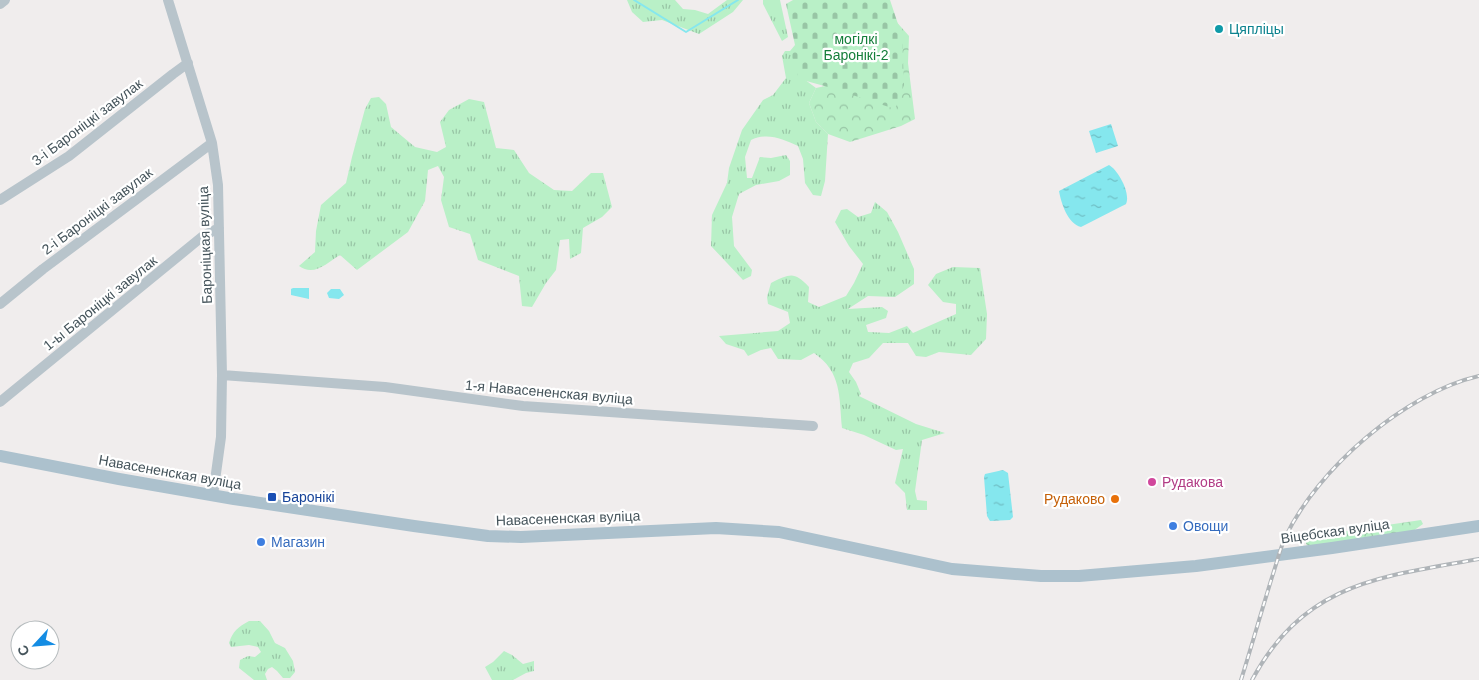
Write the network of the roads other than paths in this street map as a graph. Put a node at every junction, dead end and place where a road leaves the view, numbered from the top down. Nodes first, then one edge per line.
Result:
1 (5, 0) edge
2 (168, 0) edge
3 (0, 4) edge
4 (188, 63) junction
5 (212, 143) junction
6 (0, 200) edge
7 (219, 228) junction
8 (0, 304) edge
9 (222, 375) junction
10 (0, 402) edge
11 (813, 426) dead end
12 (0, 456) edge
13 (213, 495) junction
14 (1479, 526) edge
15 (1196, 566) joint

1 - 3 street
2 - 4 street, Бароніцкая вуліца
4 - 5 street, Бароніцкая вуліца
4 - 6 street, 3-і Бароніцкі завулак
5 - 7 street, Бароніцкая вуліца
5 - 8 street, 2-і Бароніцкі завулак
7 - 9 street, Бароніцкая вуліца
7 - 10 street, 1-ы Бароніцкі завулак
9 - 11 street, 1-я Навасененская вуліца
9 - 13 street, Бароніцкая вуліца
12 - 13 main road, Навасененская вуліца
13 - 15 main road, Навасененская вуліца
14 - 15 main road, Віцебская вуліца

